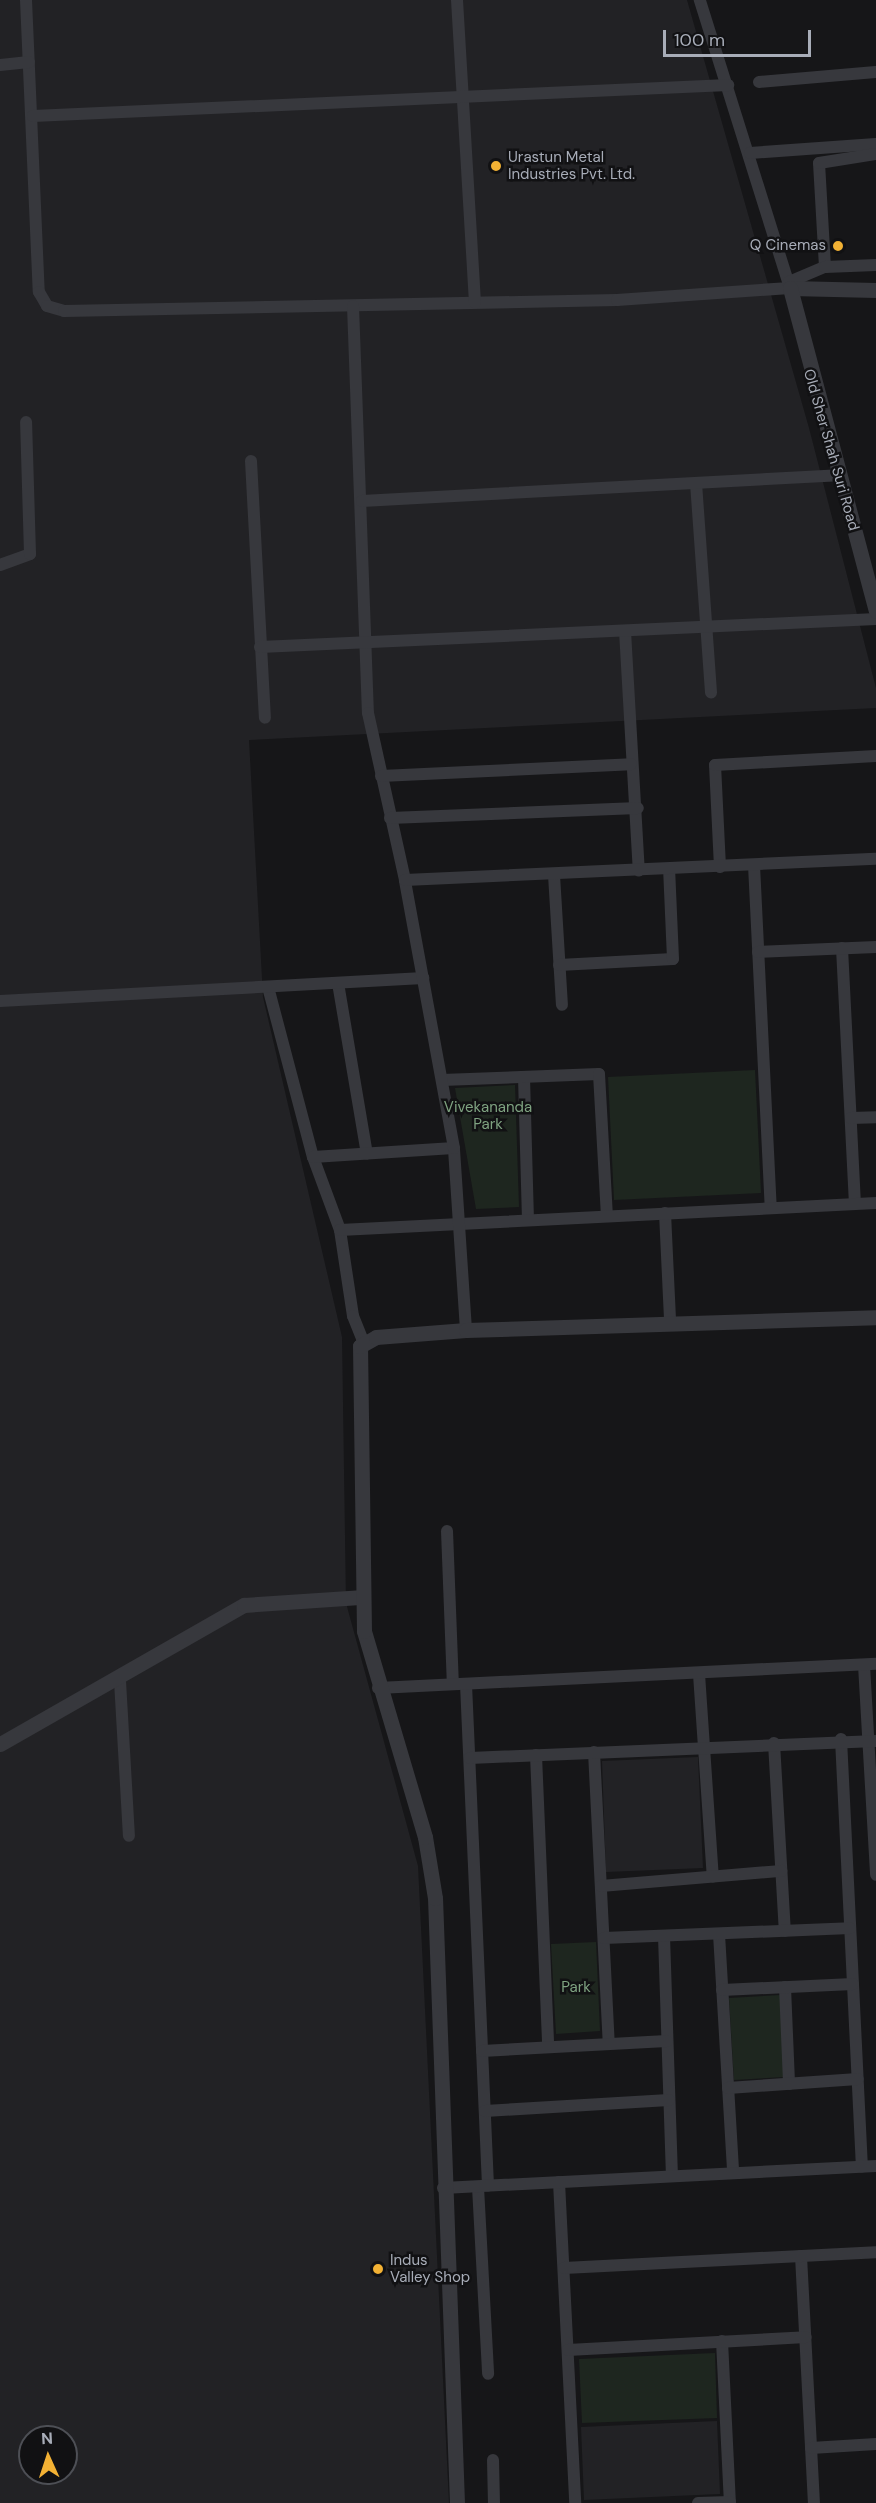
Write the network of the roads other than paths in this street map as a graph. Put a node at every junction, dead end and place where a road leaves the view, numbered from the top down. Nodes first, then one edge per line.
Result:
1 (26, 0) edge
2 (457, 0) edge
3 (700, 0) edge
4 (29, 62) junction
5 (0, 65) edge
6 (876, 72) edge
7 (759, 82) dead end
8 (728, 85) junction
9 (463, 98) junction
10 (33, 116) junction
11 (876, 144) edge
12 (750, 153) junction
13 (876, 154) edge
14 (876, 265) edge
15 (825, 267) junction
16 (790, 285) junction
17 (876, 290) edge
18 (475, 302) junction
19 (353, 306) junction
20 (27, 422) dead end
21 (251, 461) dead end
22 (838, 474) junction
23 (696, 483) junction
24 (362, 501) junction
25 (0, 565) edge
26 (876, 611) edge
27 (876, 619) edge
28 (705, 627) junction
29 (624, 631) junction
30 (366, 643) junction
31 (260, 647) junction
32 (711, 692) dead end
33 (265, 718) dead end
34 (876, 756) edge
35 (632, 764) junction
36 (381, 776) junction
37 (638, 808) junction
38 (390, 818) junction
39 (876, 859) edge
40 (754, 865) junction
41 (720, 867) junction
42 (669, 869) junction
43 (639, 871) junction
44 (554, 875) junction
45 (405, 880) junction
46 (876, 947) edge
47 (842, 948) junction
48 (758, 952) junction
49 (559, 965) junction
50 (423, 978) junction
51 (338, 983) junction
52 (268, 987) junction
53 (0, 1001) edge
54 (562, 1005) dead end
55 (524, 1077) junction
56 (441, 1080) junction
57 (876, 1117) edge
58 (851, 1118) junction
59 (454, 1148) junction
60 (367, 1154) junction
61 (313, 1157) junction
62 (876, 1203) edge
63 (855, 1204) junction
64 (771, 1208) junction
65 (665, 1213) junction
66 (607, 1216) junction
67 (528, 1220) junction
68 (459, 1223) junction
69 (340, 1230) junction
70 (876, 1317) edge
71 (670, 1321) junction
72 (466, 1330) junction
73 (364, 1343) junction
74 (447, 1531) dead end
75 (360, 1598) junction
76 (870, 1665) edge
77 (699, 1674) junction
78 (120, 1681) junction
79 (460, 1684) junction
80 (378, 1688) junction
81 (840, 1739) junction
82 (872, 1739) edge
83 (774, 1743) junction
84 (0, 1744) edge
85 (703, 1746) junction
86 (594, 1752) junction
87 (536, 1755) junction
88 (470, 1758) junction
89 (129, 1836) dead end
90 (782, 1871) junction
91 (876, 1875) edge
92 (712, 1877) junction
93 (601, 1886) junction
94 (850, 1928) junction
95 (785, 1931) junction
96 (719, 1934) junction
97 (664, 1936) junction
98 (604, 1938) junction
99 (853, 1983) junction
100 (785, 1987) junction
101 (722, 1990) junction
102 (667, 2041) junction
103 (609, 2044) junction
104 (548, 2047) junction
105 (482, 2051) junction
106 (858, 2079) junction
107 (789, 2084) junction
108 (728, 2088) junction
109 (669, 2100) junction
110 (485, 2111) junction
111 (862, 2166) junction
112 (876, 2166) edge
113 (733, 2173) junction
114 (672, 2176) junction
115 (559, 2182) junction
116 (483, 2186) junction
117 (443, 2188) junction
118 (876, 2252) edge
119 (801, 2256) junction
120 (564, 2268) junction
121 (806, 2337) junction
122 (722, 2342) junction
123 (568, 2350) junction
124 (488, 2374) dead end
125 (876, 2444) edge
126 (811, 2448) junction
127 (493, 2460) dead end
128 (730, 2502) edge
129 (457, 2503) edge
130 (494, 2503) edge
131 (575, 2503) edge
132 (698, 2503) edge
133 (814, 2503) edge

1 - 4 street
2 - 9 street
3 - 8 street
4 - 5 street
4 - 10 street
6 - 7 street
8 - 9 street
8 - 12 street
9 - 10 street
9 - 18 street
10 - 19 street
11 - 12 street
12 - 16 street
13 - 15 street
14 - 15 street
15 - 16 street
16 - 17 street
16 - 18 street
16 - 22 street, Old Sher Shah Suri Road
18 - 19 street
19 - 24 street
20 - 25 street
21 - 31 street
22 - 23 street
22 - 26 street, Old Sher Shah Suri Road
23 - 24 street
23 - 28 street
24 - 30 street
27 - 28 street
28 - 29 street
28 - 32 street
29 - 30 street
29 - 35 street
30 - 31 street
30 - 36 street
31 - 33 street
34 - 41 street
35 - 36 street
35 - 37 street
36 - 38 street
37 - 38 street
37 - 43 street
38 - 45 street
39 - 40 street
40 - 41 street
40 - 48 street
41 - 42 street
42 - 43 street
42 - 49 street
43 - 44 street
44 - 45 street
44 - 49 street
45 - 50 street
46 - 47 street
47 - 48 street
47 - 58 street
48 - 64 street
49 - 54 street
50 - 51 street
50 - 56 street
51 - 52 street
51 - 60 street
52 - 53 street
52 - 61 street
55 - 56 street
55 - 66 street
55 - 67 street
56 - 59 street
57 - 58 street
58 - 63 street
59 - 60 street
59 - 68 street
60 - 61 street
61 - 69 street
62 - 63 street
63 - 64 street
64 - 65 street
65 - 66 street
65 - 71 street
66 - 67 street
67 - 68 street
68 - 69 street
68 - 72 street
69 - 73 street
70 - 71 street
71 - 72 street
72 - 73 street
73 - 75 street
74 - 79 street
75 - 78 street
75 - 80 street
76 - 77 street
76 - 82 street
77 - 79 street
77 - 85 street
78 - 84 street
78 - 89 street
79 - 80 street
79 - 88 street
80 - 117 street
81 - 82 street
81 - 83 street
81 - 94 street
82 - 91 street
83 - 85 street
83 - 90 street
85 - 86 street
85 - 92 street
86 - 87 street
86 - 93 street
87 - 88 street
87 - 104 street
88 - 105 street
90 - 92 street
90 - 95 street
92 - 93 street
93 - 98 street
94 - 95 street
94 - 99 street
95 - 96 street
96 - 97 street
96 - 101 street
97 - 98 street
97 - 102 street
98 - 103 street
99 - 100 street
99 - 106 street
100 - 101 street
100 - 107 street
101 - 108 street
102 - 103 street
102 - 109 street
103 - 104 street
104 - 105 street
105 - 110 street
106 - 107 street
106 - 111 street
107 - 108 street
108 - 113 street
109 - 110 street
109 - 114 street
110 - 116 street
111 - 112 street
111 - 113 street
113 - 114 street
114 - 115 street
115 - 116 street
115 - 120 street
116 - 117 street
116 - 124 street
117 - 129 street
118 - 119 street
119 - 120 street
119 - 121 street
120 - 123 street
121 - 122 street
121 - 126 street
122 - 123 street
122 - 128 street
123 - 131 street
125 - 126 street
126 - 133 street
127 - 130 street
128 - 132 street

